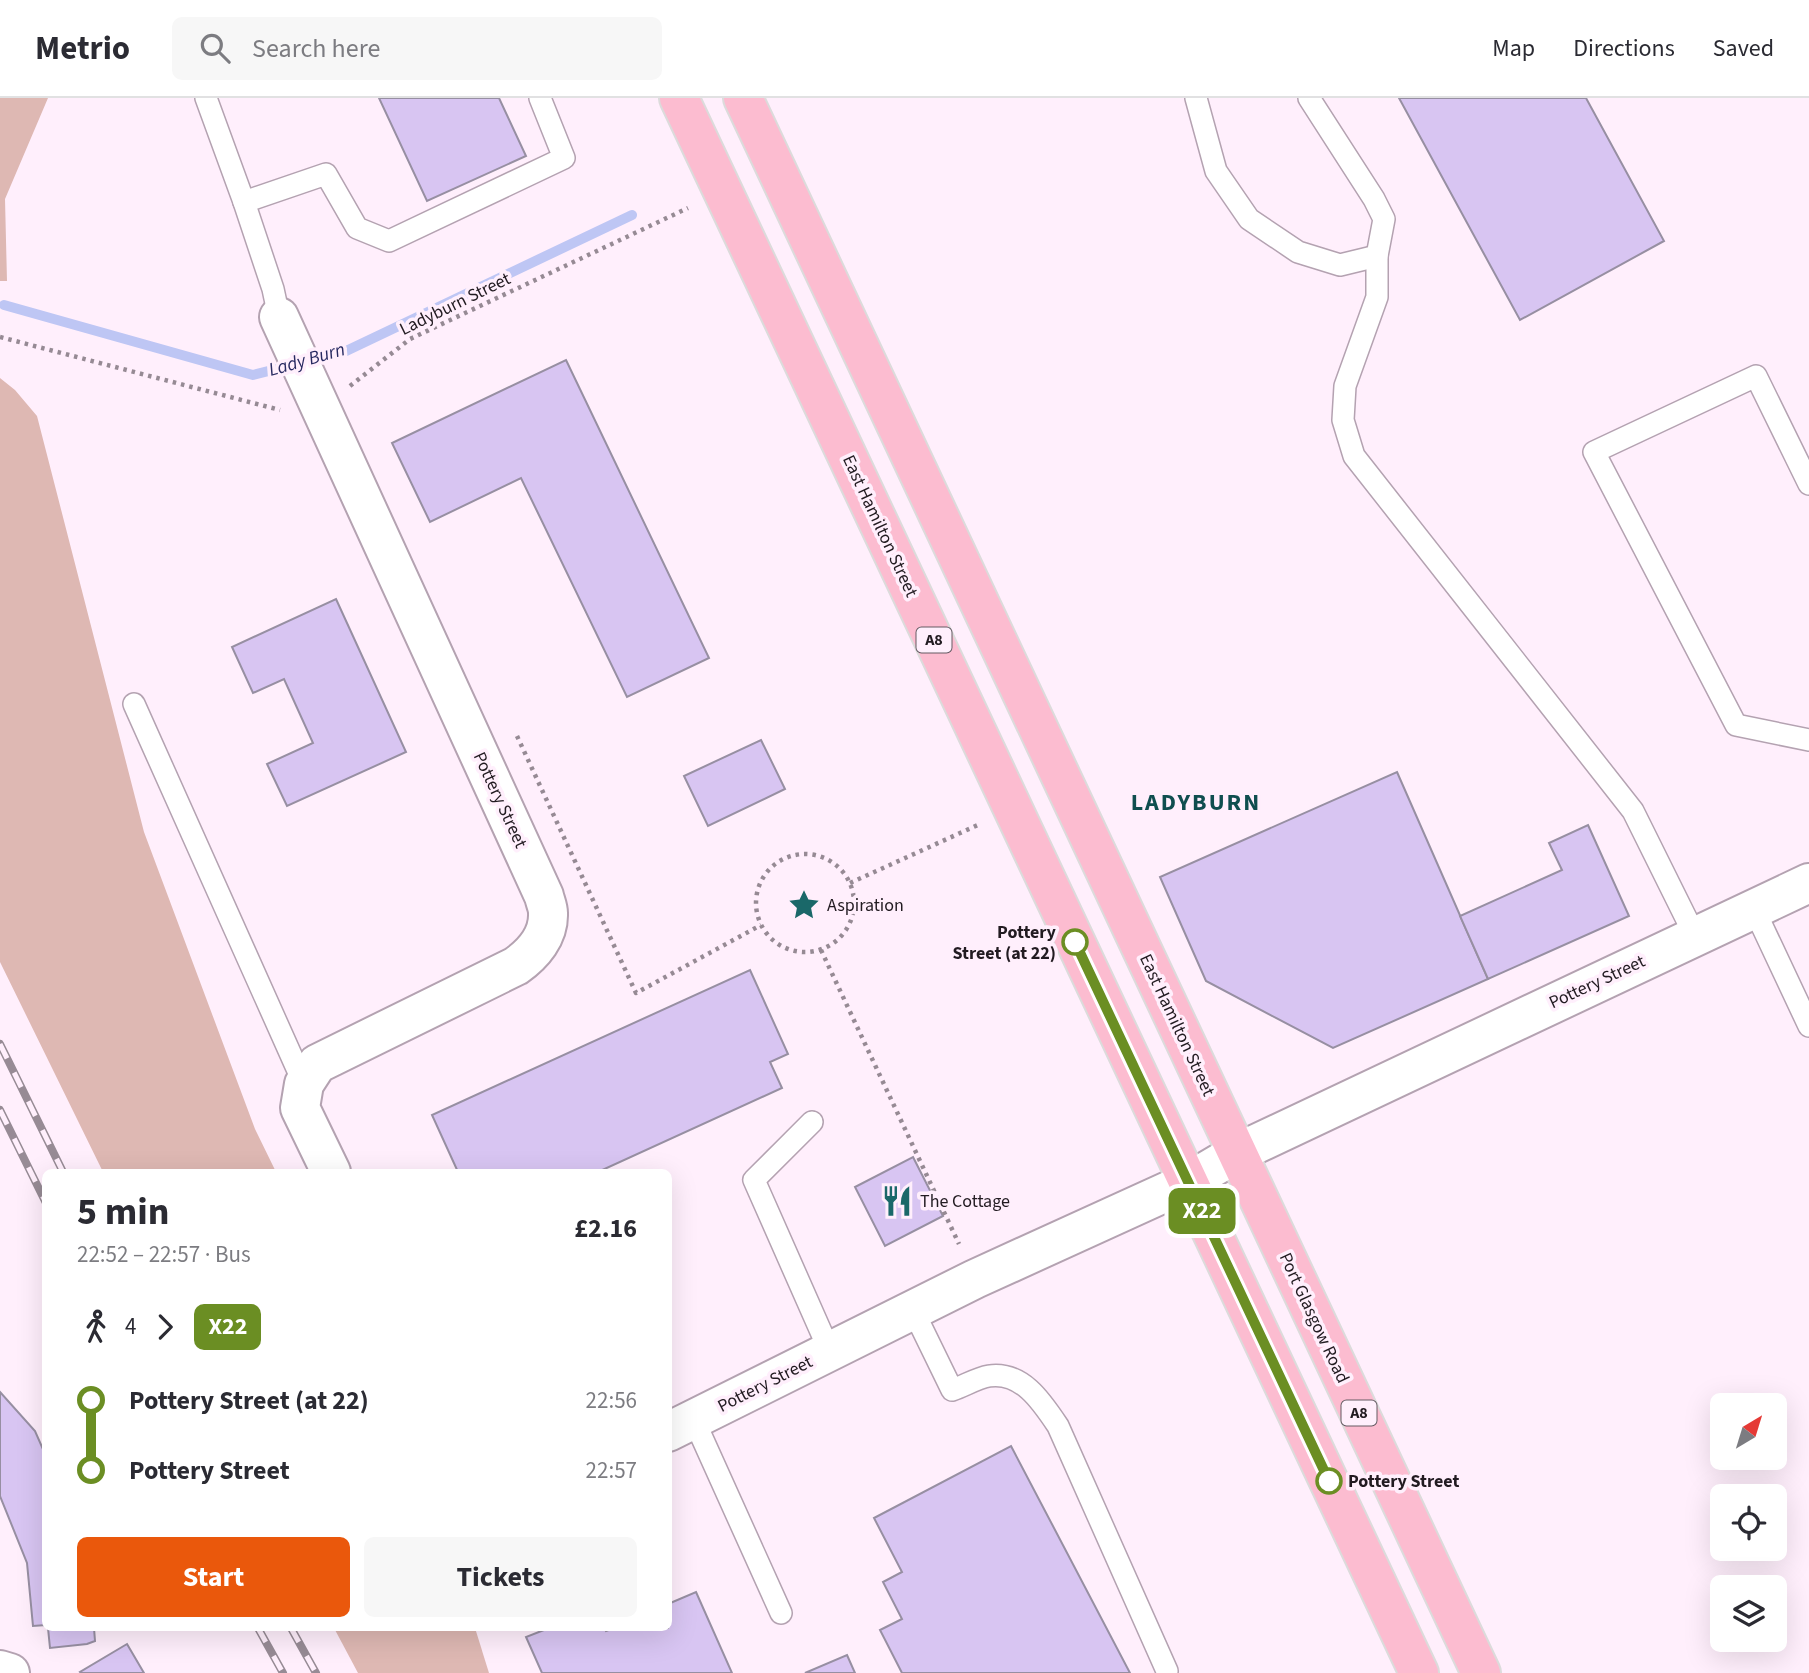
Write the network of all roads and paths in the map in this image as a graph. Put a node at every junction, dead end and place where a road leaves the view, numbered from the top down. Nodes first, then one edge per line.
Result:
1 (206, 98) edge
2 (540, 98) edge
3 (679, 98) edge
4 (743, 98) edge
5 (1196, 98) edge
6 (1309, 98) edge
7 (723, 192) junction
8 (244, 202) junction
9 (1377, 256) junction
10 (279, 317) joint
11 (0, 337) edge
12 (316, 398) junction
13 (1809, 484) edge
14 (134, 705) dead end
15 (517, 736) dead end
16 (1809, 740) edge
17 (1052, 758) junction
18 (1007, 795) junction
19 (850, 883) junction
20 (1809, 883) edge
21 (1754, 909) junction
22 (761, 925) junction
23 (1695, 936) junction
24 (821, 950) junction
25 (1809, 1026) edge
26 (304, 1084) junction
27 (812, 1122) dead end
28 (1237, 1153) junction
29 (330, 1169) edge
30 (1188, 1182) junction
31 (975, 1279) junction
32 (913, 1310) junction
33 (830, 1352) junction
34 (681, 1426) edge
35 (781, 1613) dead end
36 (0, 1670) edge
37 (1167, 1671) edge
38 (10, 1673) edge
39 (1419, 1673) edge
40 (1481, 1673) edge

1 - 8 lane
2 - 8 lane
3 - 7 highway, East Hamilton Street / A8
4 - 17 highway, East Hamilton Street / A8
5 - 9 lane
6 - 9 lane
7 - 12 path, Ladyburn Street
7 - 18 highway, East Hamilton Street / A8
8 - 10 lane
9 - 23 lane
10 - 12 street, Pottery Street
11 - 12 path
12 - 26 street, Pottery Street
13 - 16 lane
14 - 26 lane
15 - 22 path
17 - 18 highway
17 - 28 highway, East Hamilton Street / A8
18 - 19 path
18 - 30 highway, East Hamilton Street / A8
19 - 22 path
19 - 24 path
20 - 21 street, Pottery Street
21 - 23 street, Pottery Street
21 - 25 lane
22 - 24 path
23 - 28 street, Pottery Street
24 - 31 path
26 - 29 street
27 - 33 lane
28 - 30 street, Pottery Street
28 - 40 highway, Port Glasgow Road / A8
30 - 31 street, Pottery Street
30 - 39 highway, A8
31 - 32 street, Pottery Street
32 - 33 street, Pottery Street
32 - 37 lane
33 - 34 street, Pottery Street
34 - 35 lane
36 - 38 street

